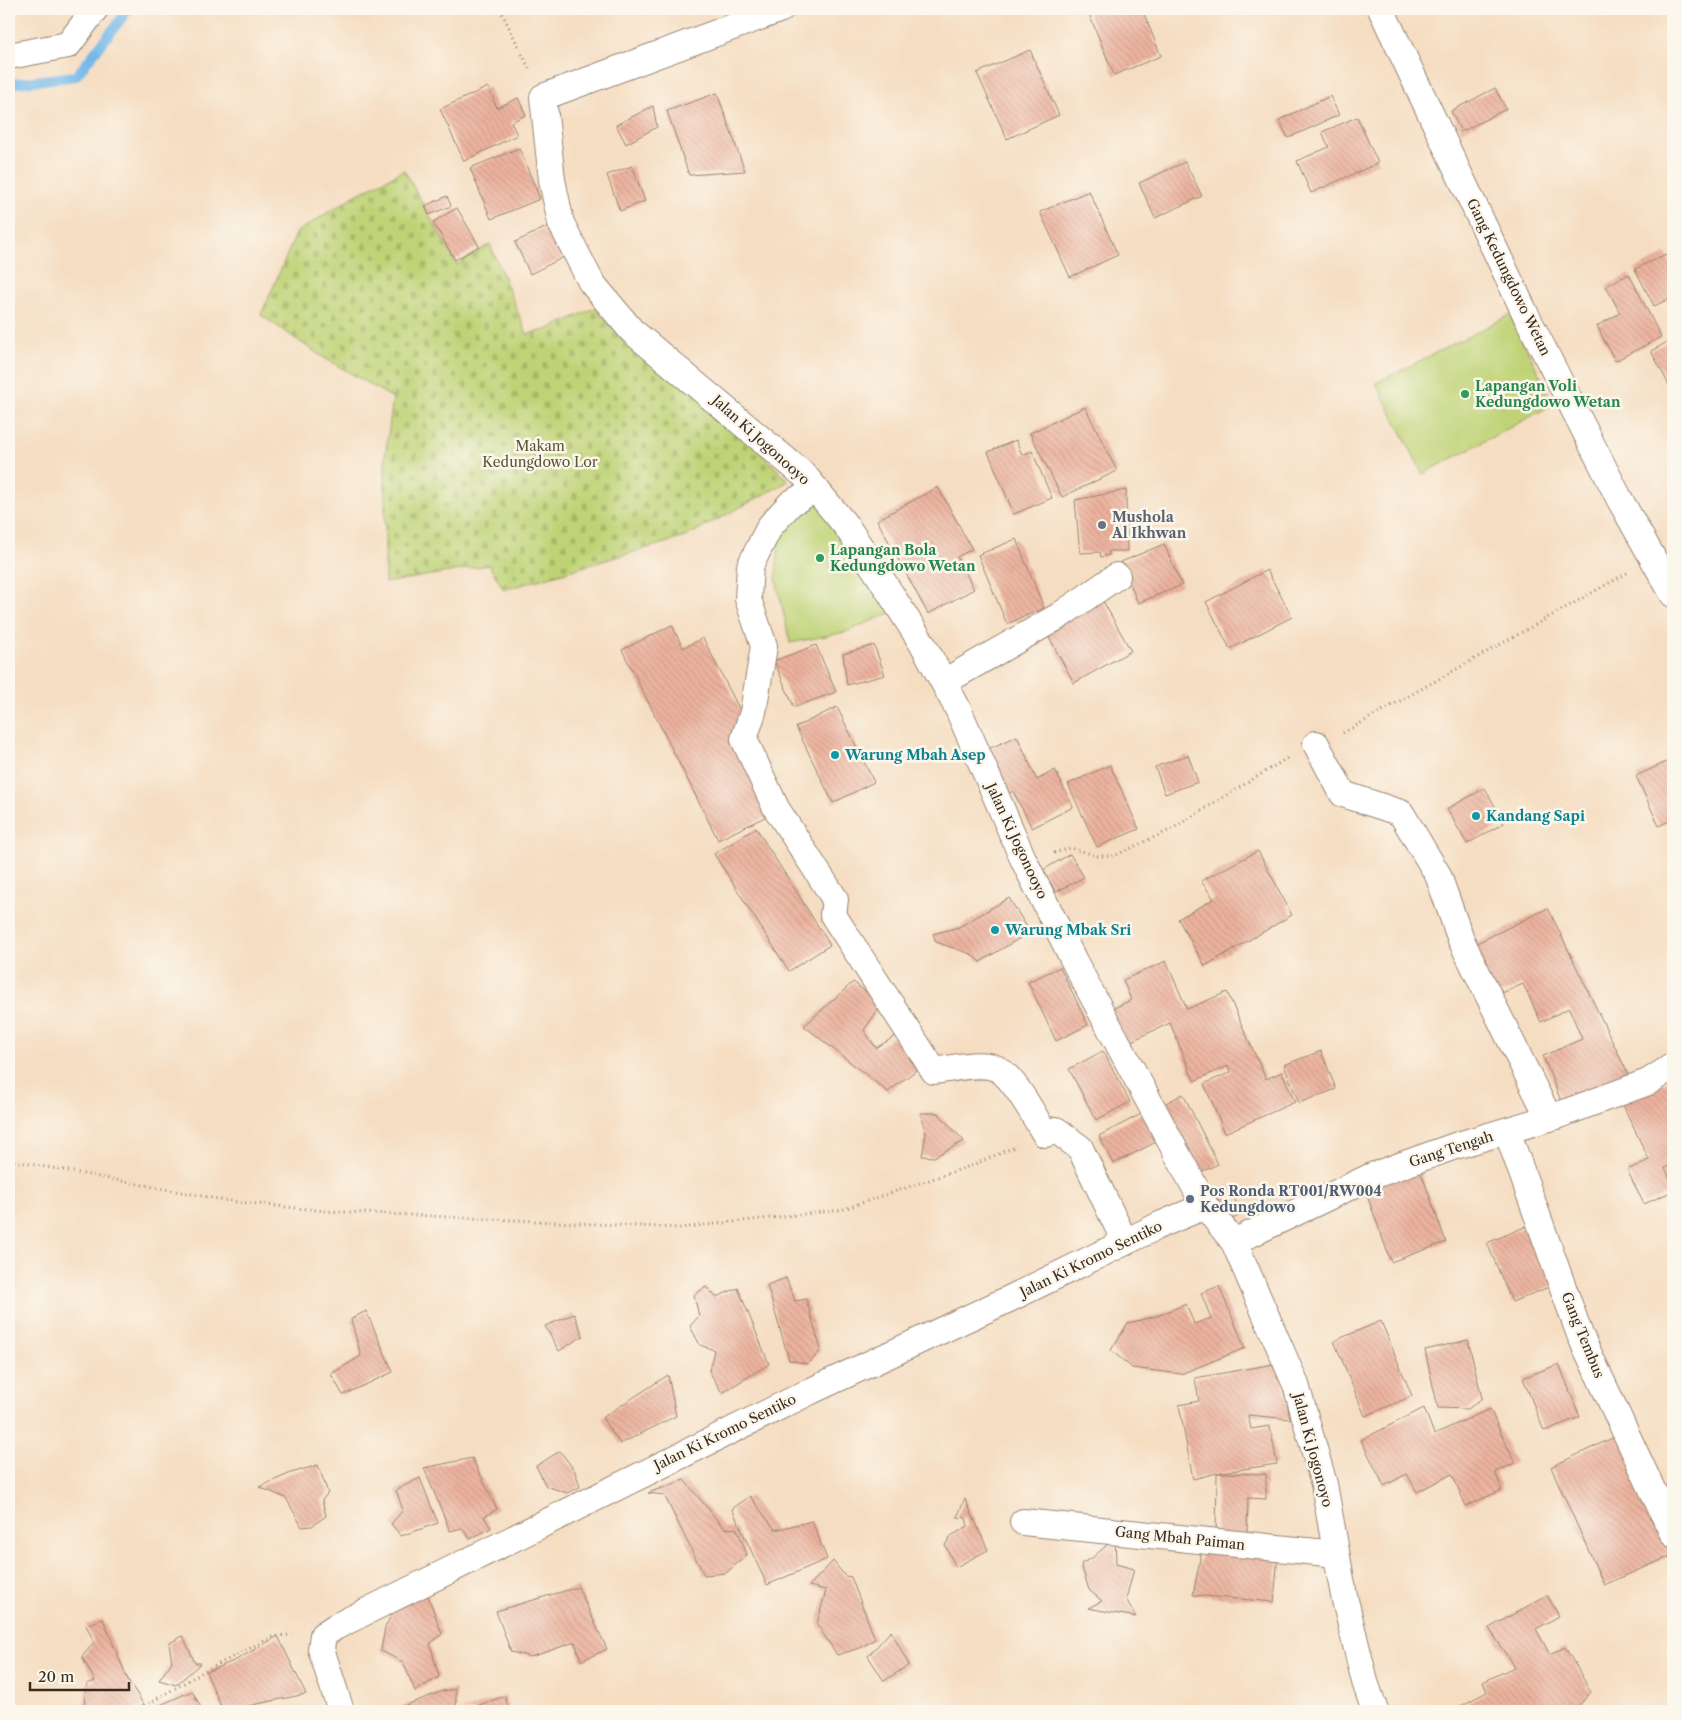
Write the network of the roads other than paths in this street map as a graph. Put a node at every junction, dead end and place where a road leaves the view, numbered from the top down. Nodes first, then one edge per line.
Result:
1 (95, 9) edge
2 (781, 9) edge
3 (1381, 9) edge
4 (9, 56) edge
5 (816, 489) junction
6 (1663, 553) edge
7 (1117, 576) dead end
8 (1673, 594) edge
9 (944, 682) junction
10 (1316, 744) dead end
11 (1673, 1066) edge
12 (1550, 1118) junction
13 (1507, 1131) junction
14 (1205, 1206) junction
15 (1124, 1242) junction
16 (1234, 1242) junction
17 (1023, 1522) dead end
18 (1673, 1534) edge
19 (1336, 1554) junction
20 (341, 1711) edge
21 (1375, 1711) edge

1 - 4 street
2 - 5 street, Jalan Ki Jogonooyo
3 - 6 street, Gang Kedungdowo Wetan
5 - 9 street, Jalan Ki Jogonooyo
5 - 15 street
6 - 8 street, Gang Kedungdowo Wetan
7 - 9 street
9 - 14 street, Jalan Ki Jogonooyo
10 - 12 street
11 - 12 street, Gang Tengah
12 - 13 street, Gang Tengah
13 - 16 street, Gang Tengah
13 - 18 street, Gang Tembus
14 - 15 street, Jalan Ki Kromo Sentiko
14 - 16 street, Jalan Ki Jogonoyo
15 - 20 street, Jalan Ki Kromo Sentiko
16 - 19 street, Jalan Ki Jogonoyo
17 - 19 street, Gang Mbah Paiman
19 - 21 street, Jalan Ki Jogonoyo

